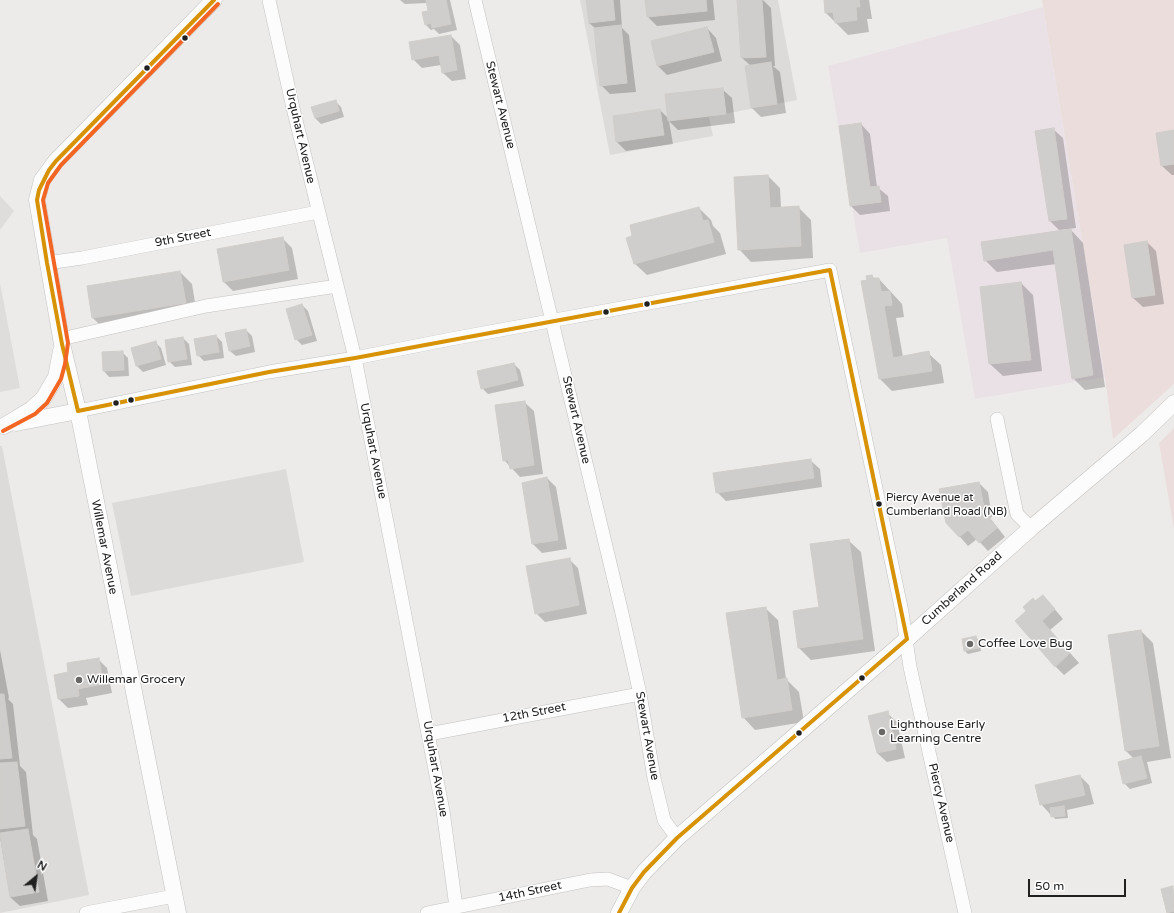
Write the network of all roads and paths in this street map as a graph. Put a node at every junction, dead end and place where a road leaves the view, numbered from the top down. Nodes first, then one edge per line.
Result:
1 (214, 0) edge
2 (268, 0) edge
3 (475, 0) edge
4 (318, 212) junction
5 (47, 263) junction
6 (337, 286) junction
7 (552, 321) junction
8 (62, 341) junction
9 (355, 358) junction
10 (1174, 404) edge
11 (78, 411) junction
12 (997, 419) dead end
13 (2, 426) edge
14 (1031, 528) junction
15 (907, 639) junction
16 (640, 694) junction
17 (429, 734) junction
18 (678, 838) junction
19 (632, 888) junction
20 (174, 896) junction
21 (456, 907) junction
22 (86, 913) edge
23 (178, 913) edge
24 (427, 913) edge
25 (619, 913) edge
26 (965, 913) edge

1 - 5 street, Willemar Avenue
2 - 4 street, Urquhart Avenue
3 - 7 street, Stewart Avenue
4 - 5 street, 9th Street
4 - 6 street, Urquhart Avenue
5 - 8 street, Willemar Avenue
6 - 8 street
6 - 9 street, Urquhart Avenue
7 - 9 street
7 - 15 street, Piercy Avenue
7 - 16 street, Stewart Avenue
8 - 11 street, Willemar Avenue
8 - 13 street
9 - 11 street
9 - 17 street, Urquhart Avenue
10 - 14 street, Cumberland Road
11 - 13 street
11 - 20 street, Willemar Avenue
12 - 14 street
14 - 15 street, Cumberland Road
15 - 18 street, Cumberland Road
15 - 26 street, Piercy Avenue
16 - 17 street, 12th Street
16 - 18 street, Stewart Avenue
17 - 21 street, Urquhart Avenue
18 - 19 street, Cumberland Road
19 - 21 street, 14th Street
19 - 25 street, Cumberland Road
20 - 22 street
20 - 23 street, Willemar Avenue
21 - 24 street, 14th Street

